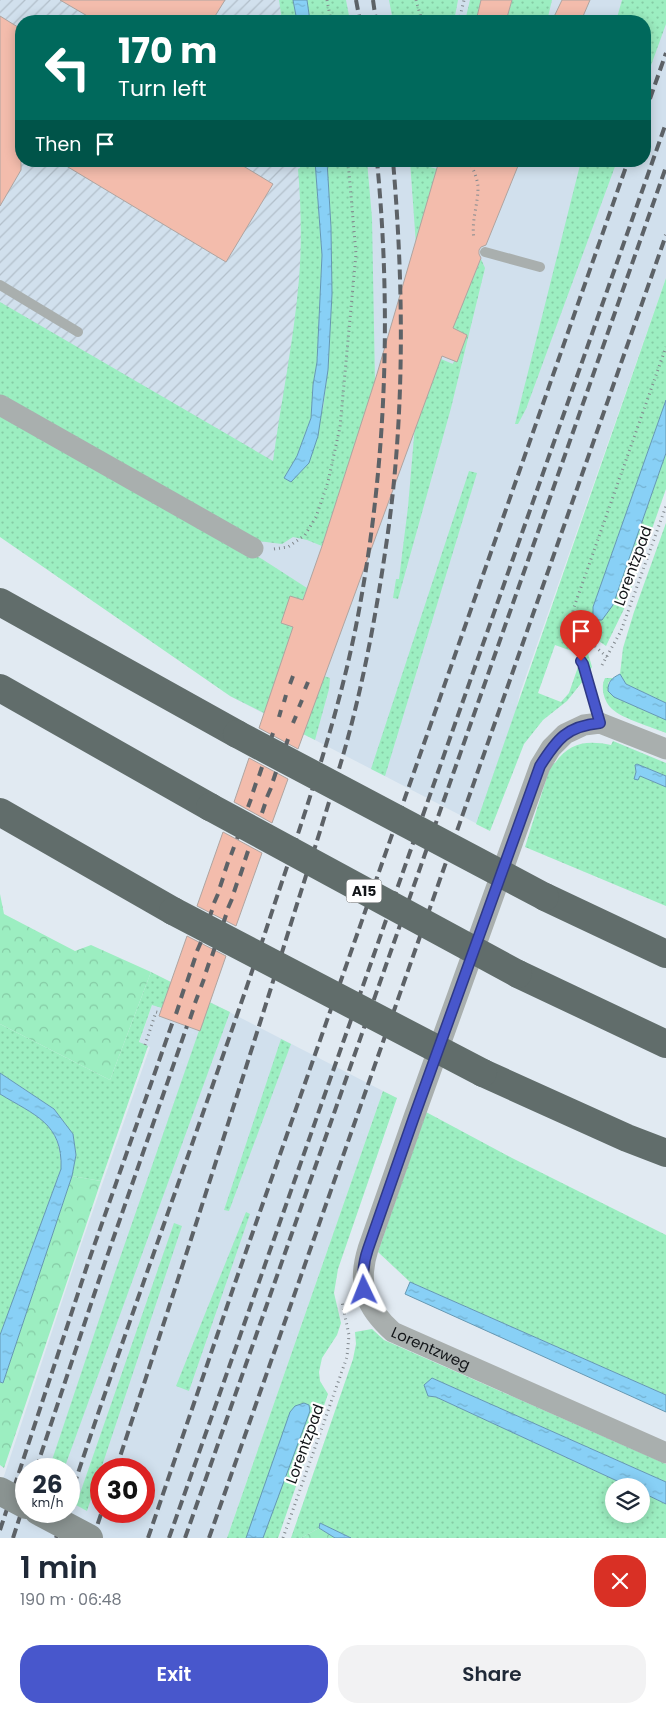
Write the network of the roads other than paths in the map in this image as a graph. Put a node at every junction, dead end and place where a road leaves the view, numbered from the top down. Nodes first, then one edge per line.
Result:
1 (485, 252) road end
2 (540, 267) dead end
3 (0, 285) edge
4 (78, 332) dead end
5 (0, 405) edge
6 (254, 548) road end
7 (0, 602) edge
8 (581, 661) dead end
9 (0, 688) edge
10 (600, 723) junction
11 (666, 749) edge
12 (0, 812) edge
13 (666, 954) edge
14 (666, 1044) edge
15 (627, 1138) junction
16 (666, 1153) edge
17 (666, 1164) edge
18 (666, 1453) edge
19 (0, 1491) edge
20 (15, 1499) edge
21 (61, 1523) edge
22 (89, 1538) edge

1 - 2 lane
3 - 4 lane
5 - 6 street
7 - 13 highway, bridge
8 - 10 lane
9 - 14 highway, A15, bridge
10 - 11 street
10 - 18 street, Lorentzweg
12 - 15 highway, bridge
15 - 16 highway
15 - 17 highway
19 - 20 main road, bridge
21 - 22 main road, bridge

